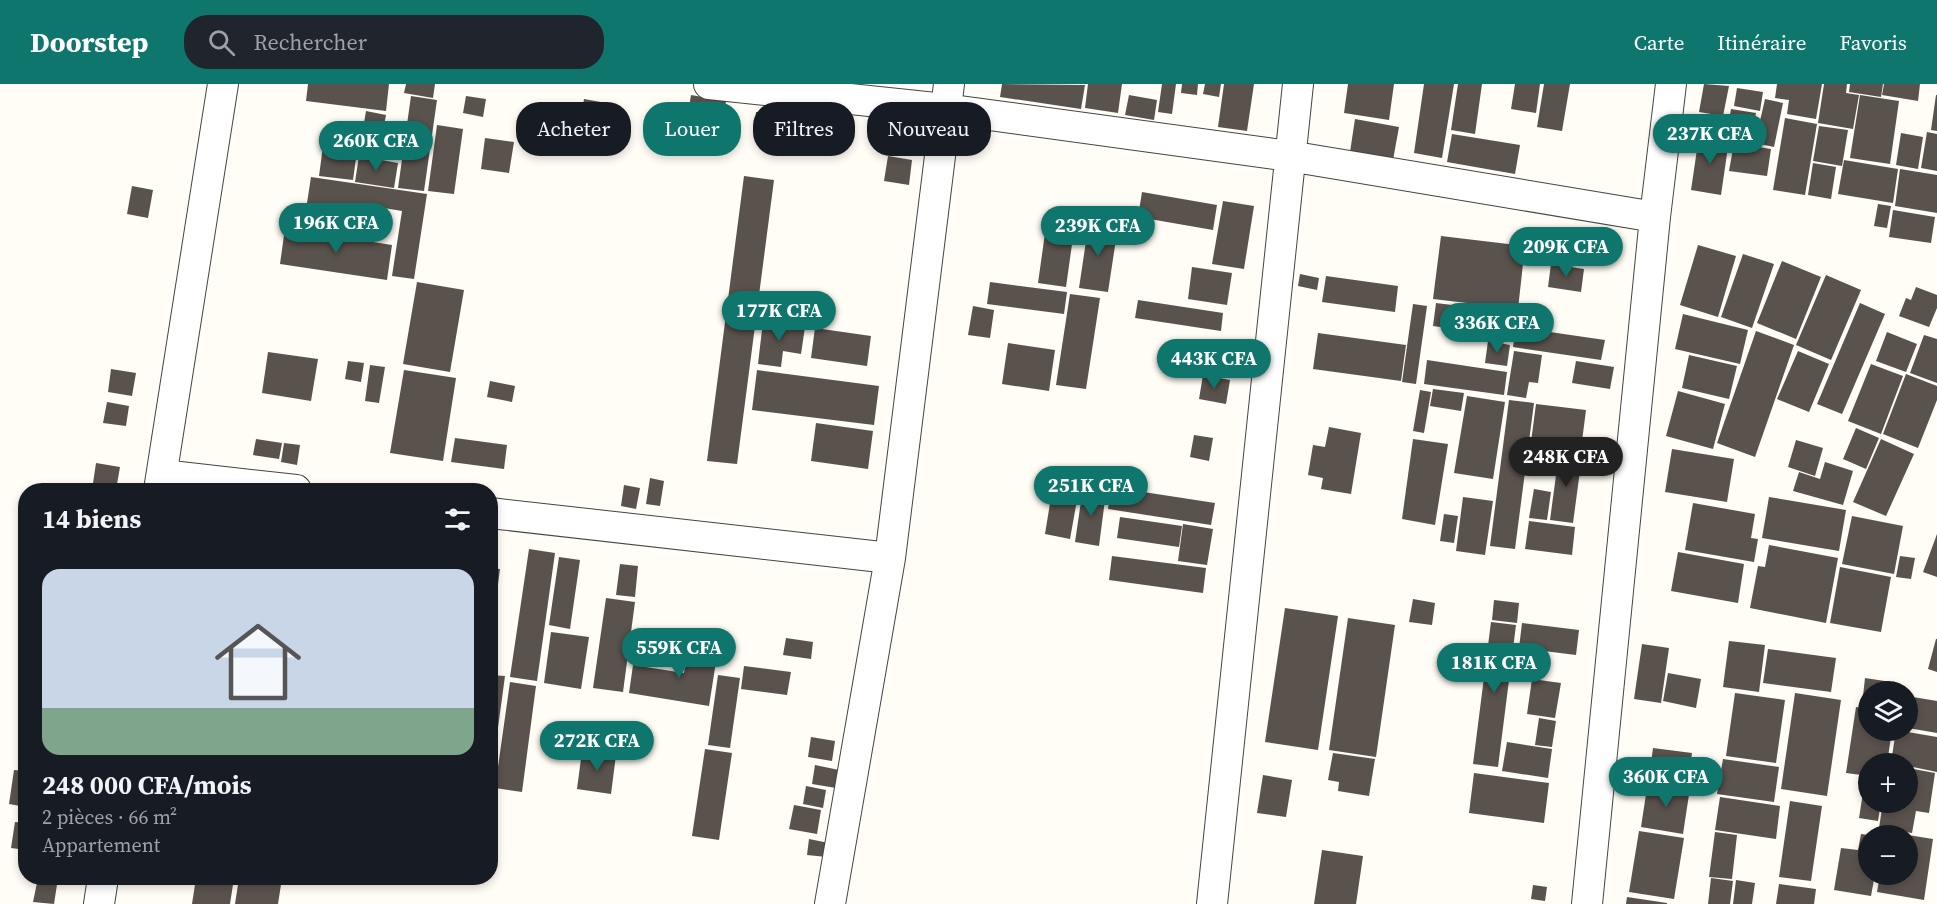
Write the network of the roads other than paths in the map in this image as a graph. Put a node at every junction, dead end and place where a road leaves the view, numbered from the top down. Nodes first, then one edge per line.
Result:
1 (223, 84) edge
2 (709, 84) edge
3 (1298, 84) edge
4 (1671, 84) edge
5 (947, 96) edge
6 (1289, 156) junction
7 (1655, 217) junction
8 (160, 483) edge
9 (498, 514) edge
10 (890, 558) junction
11 (102, 885) edge
12 (99, 904) edge
13 (830, 904) edge
14 (1212, 904) edge
15 (1587, 904) edge

1 - 8 street
2 - 5 street
3 - 6 street
4 - 7 street
5 - 6 street
5 - 10 street
6 - 7 street
6 - 14 street
7 - 15 street
9 - 10 street
10 - 13 street
11 - 12 street

